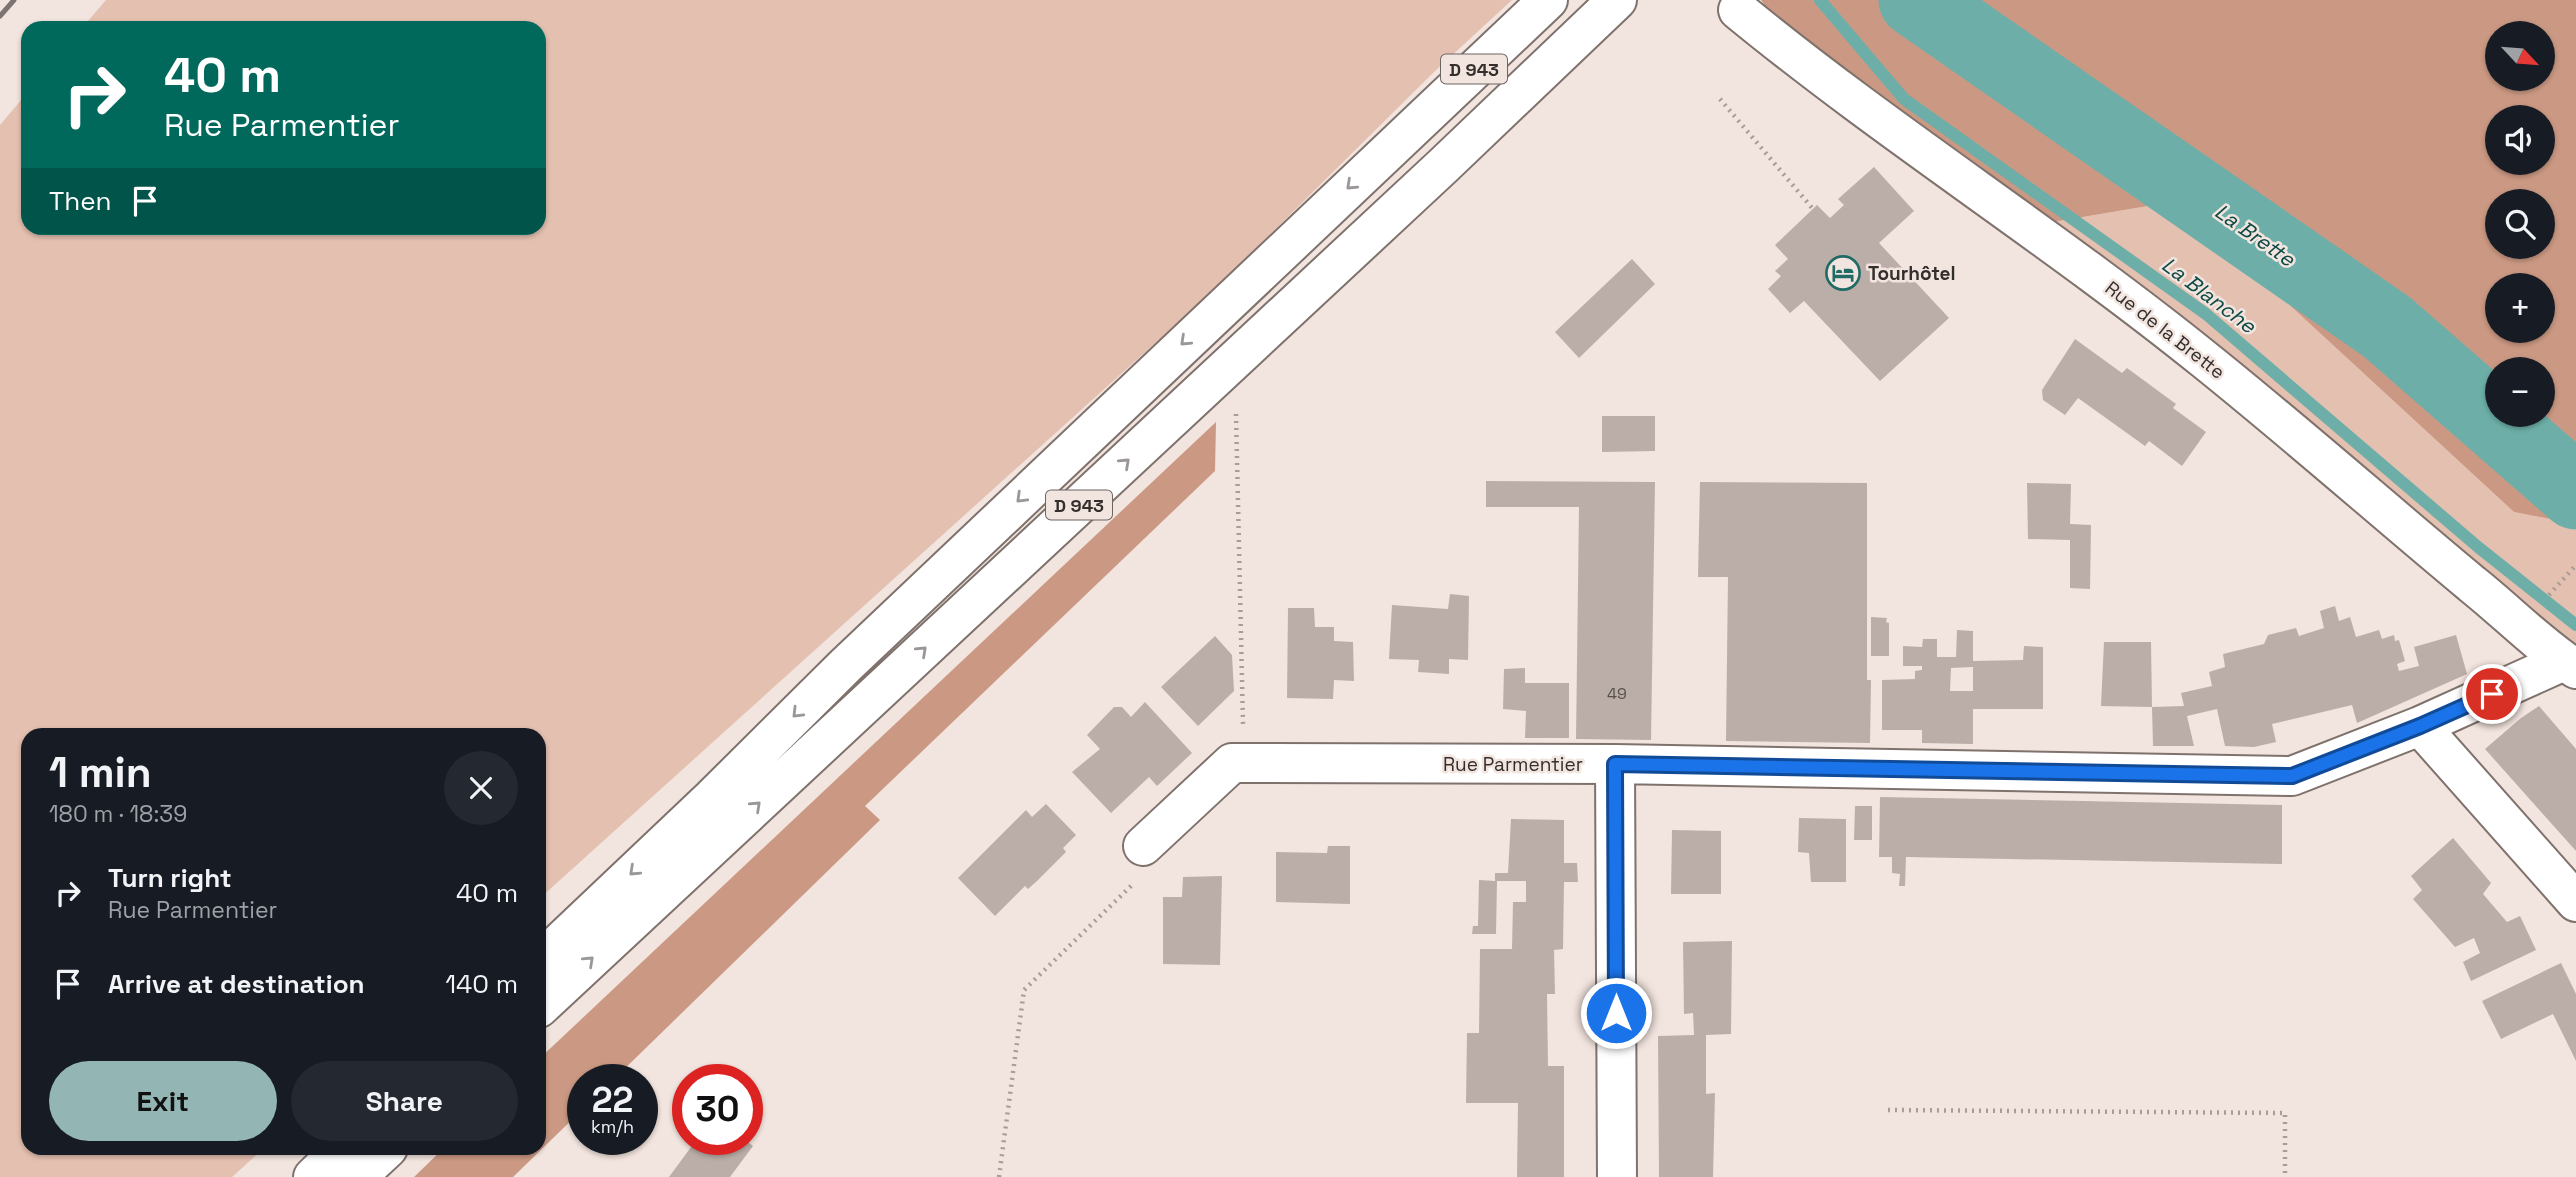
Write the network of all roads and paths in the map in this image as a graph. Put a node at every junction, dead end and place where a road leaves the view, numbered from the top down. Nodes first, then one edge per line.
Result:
1 (1548, 0) edge
2 (1617, 0) edge
3 (1738, 10) dead end
4 (1720, 99) dead end
5 (1813, 209) dead end
6 (1236, 410) dead end
7 (2576, 565) edge
8 (2561, 581) dead end
9 (2570, 665) edge
10 (2420, 726) junction
11 (1244, 763) junction
12 (1615, 764) junction
13 (1143, 846) joint
14 (2576, 902) edge
15 (546, 955) edge
16 (546, 1001) edge
17 (1888, 1110) dead end
18 (336, 1155) edge
19 (381, 1155) edge
20 (313, 1177) edge
21 (357, 1177) edge
22 (999, 1177) edge
23 (1617, 1177) edge
24 (2286, 1177) edge

1 -> 15 street, D 943
16 -> 2 street, D 943
3 - 9 street, Rue de la Brette
4 - 5 path
6 - 11 path
7 - 8 path
9 - 10 street, Rue Parmentier
10 - 12 street, Rue Parmentier
10 - 14 street
11 - 12 street, Rue Parmentier
11 - 13 street, Rue Parmentier
12 - 23 street
13 - 22 path
17 - 24 path
18 - 20 street
19 - 21 street

